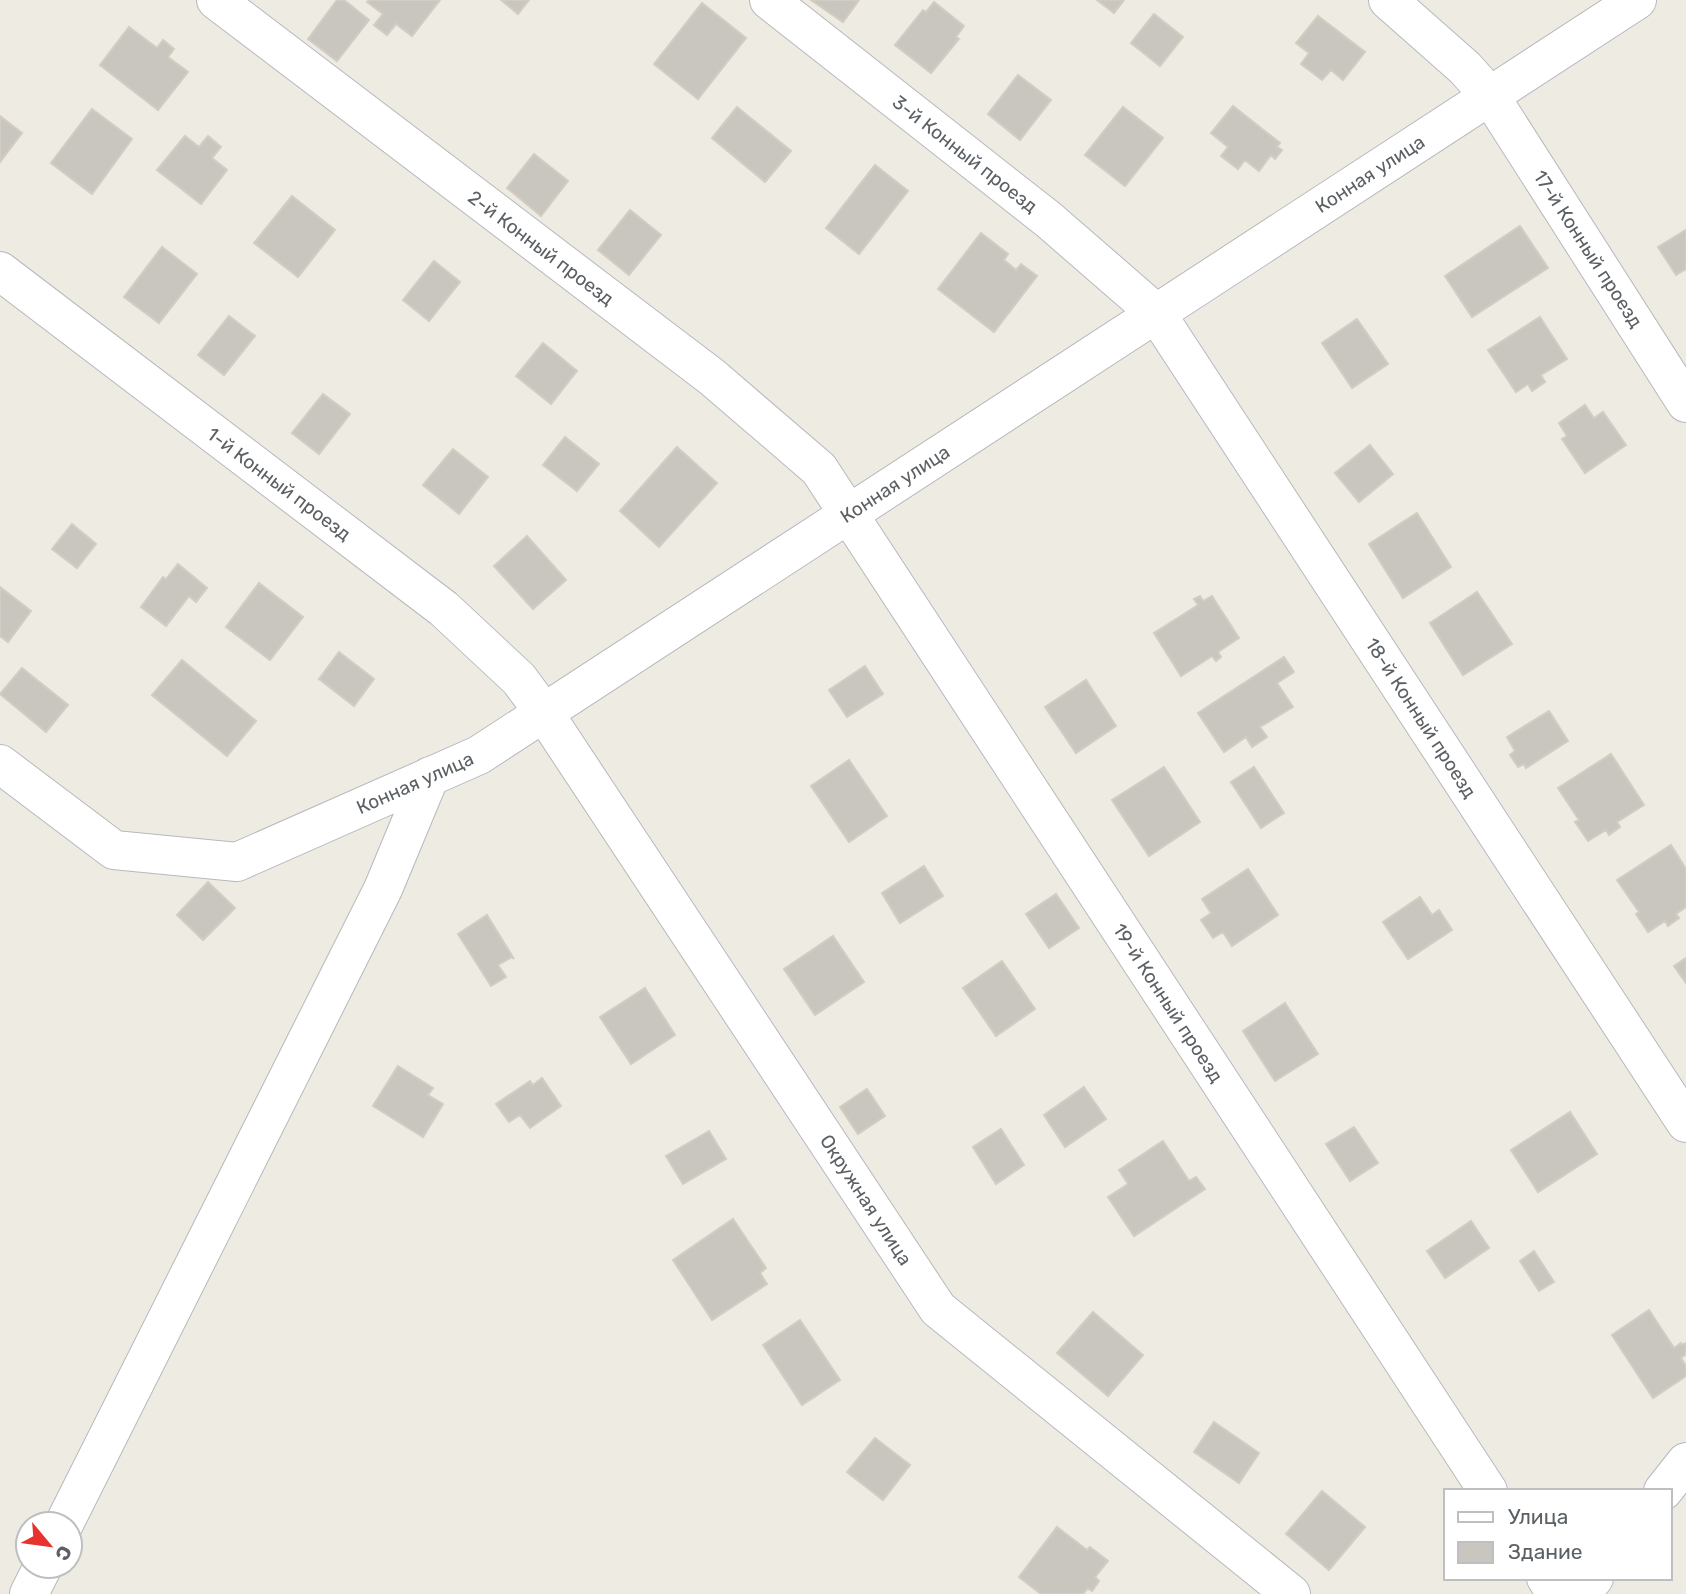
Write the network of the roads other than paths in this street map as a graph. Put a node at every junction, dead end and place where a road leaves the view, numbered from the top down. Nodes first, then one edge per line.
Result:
1 (216, 0) edge
2 (769, 0) edge
3 (1388, 0) edge
4 (1637, 0) edge
5 (1490, 96) junction
6 (0, 271) edge
7 (1156, 313) junction
8 (1686, 403) edge
9 (848, 514) junction
10 (544, 713) junction
11 (0, 764) edge
12 (430, 776) junction
13 (1686, 1123) edge
14 (1686, 1462) edge
15 (1487, 1489) edge
16 (1665, 1489) edge
17 (71, 1510) edge
18 (1592, 1580) edge
19 (1291, 1594) edge
20 (1581, 1594) edge

1 - 9 street, 2-й Конный проезд
2 - 7 street, 3-й Конный проезд
3 - 5 street, 17-й Конный проезд
4 - 5 street, Конная улица
5 - 7 street, Конная улица
5 - 8 street, 17-й Конный проезд
6 - 10 street, 1-й Конный проезд
7 - 9 street, Конная улица
7 - 13 street, 18-й Конный проезд
9 - 10 street, Конная улица
9 - 15 street, 19-й Конный проезд
10 - 12 street, Конная улица
10 - 19 street, Окружная улица
11 - 12 street, Конная улица
12 - 17 street
14 - 16 street
18 - 20 street

